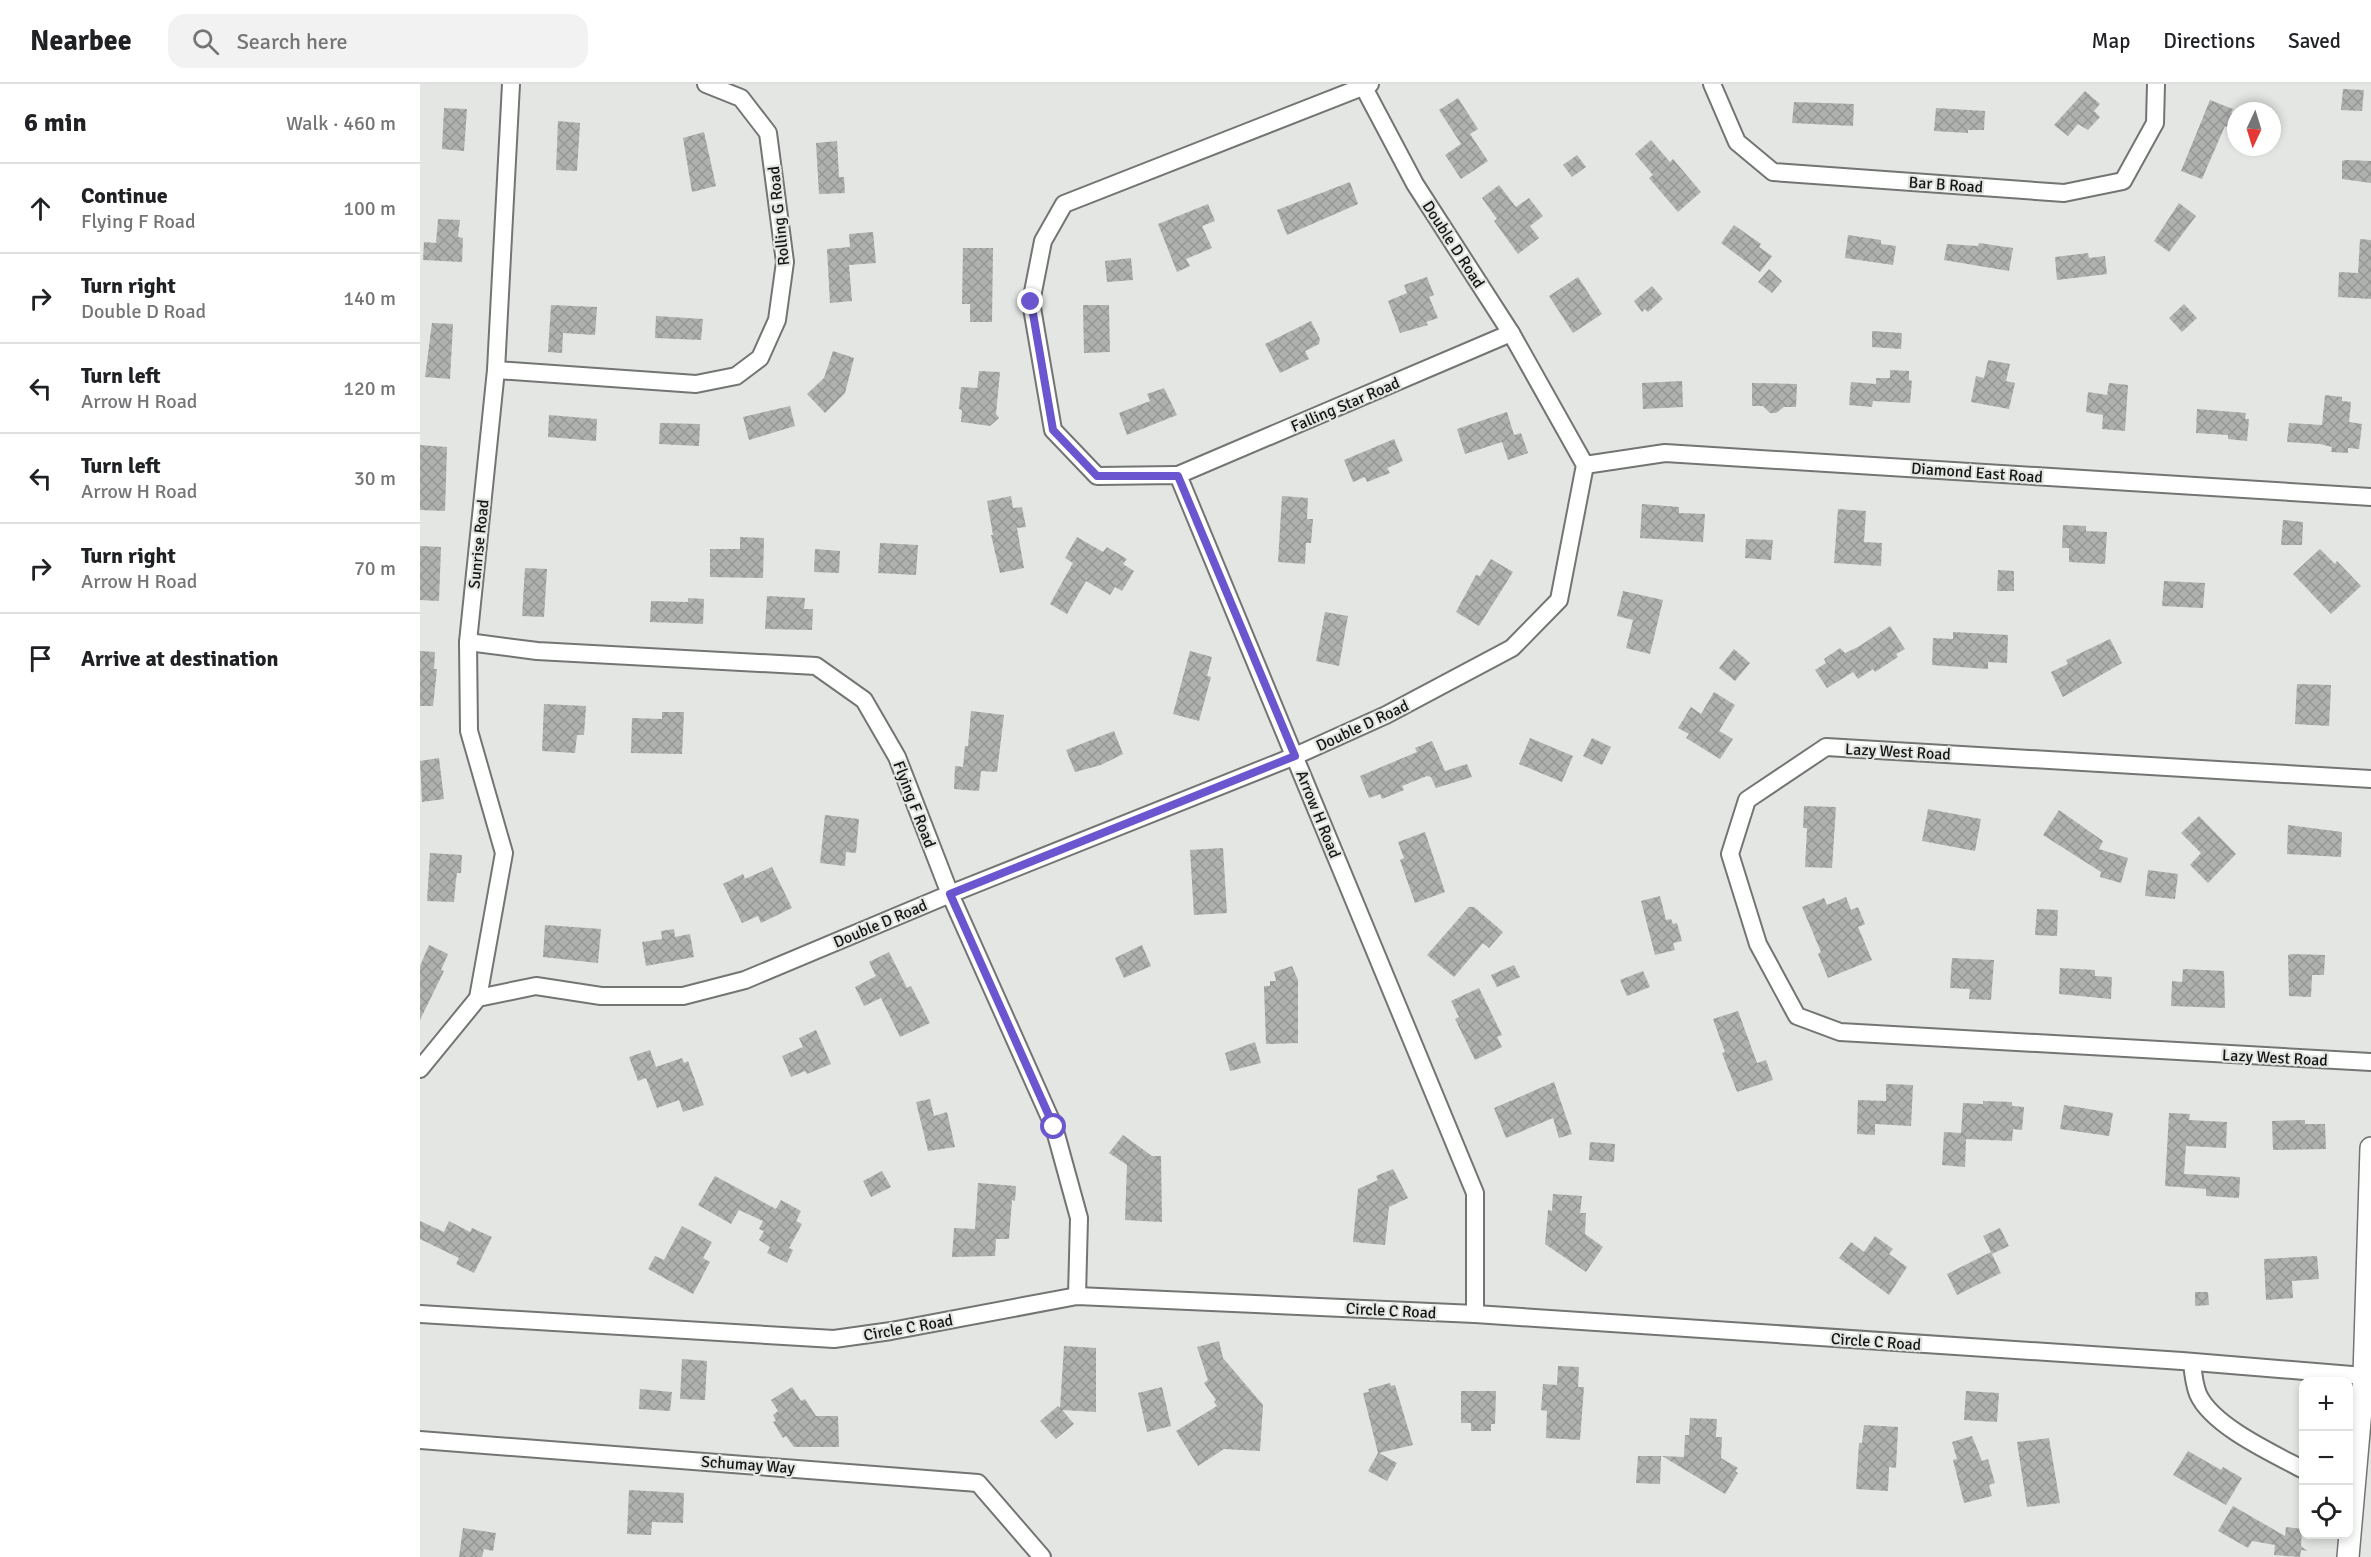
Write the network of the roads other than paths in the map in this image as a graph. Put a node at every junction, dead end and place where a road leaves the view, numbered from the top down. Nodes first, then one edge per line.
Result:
1 (511, 84) edge
2 (706, 84) edge
3 (1712, 84) edge
4 (2156, 84) edge
5 (1365, 85) edge
6 (1511, 333) junction
7 (496, 370) junction
8 (1585, 465) junction
9 (1178, 476) junction
10 (2371, 497) edge
11 (468, 642) junction
12 (1295, 756) junction
13 (2371, 779) edge
14 (950, 894) junction
15 (478, 998) junction
16 (2371, 1062) edge
17 (420, 1069) edge
18 (2371, 1148) edge
19 (1077, 1296) junction
20 (420, 1314) edge
21 (1475, 1314) junction
22 (2192, 1362) junction
23 (2364, 1376) junction
24 (420, 1440) edge
25 (2299, 1467) edge
26 (2351, 1485) edge
27 (2349, 1539) edge
28 (1042, 1557) edge
29 (2348, 1557) edge

1 - 7 street, Sunrise Road
2 - 7 street, Rolling G Road
3 - 4 street, Bar B Road
5 - 6 street, Double D Road
5 - 9 street
6 - 8 street, Double D Road
6 - 9 street, Falling Star Road
7 - 11 street, Sunrise Road
8 - 10 street, Diamond East Road
8 - 12 street, Double D Road
9 - 12 street, Arrow H Road
11 - 14 street, Flying F Road
11 - 15 street, Sunrise Road
12 - 14 street, Double D Road
12 - 21 street, Arrow H Road
13 - 16 street, Lazy West Road
14 - 15 street, Double D Road
14 - 19 street, Flying F Road
15 - 17 street
18 - 23 main road
19 - 20 street, Circle C Road
19 - 21 street, Circle C Road
21 - 22 street, Circle C Road
22 - 23 street, Circle C Road
22 - 25 street
23 - 26 main road
24 - 28 street, Schumay Way
27 - 29 main road

